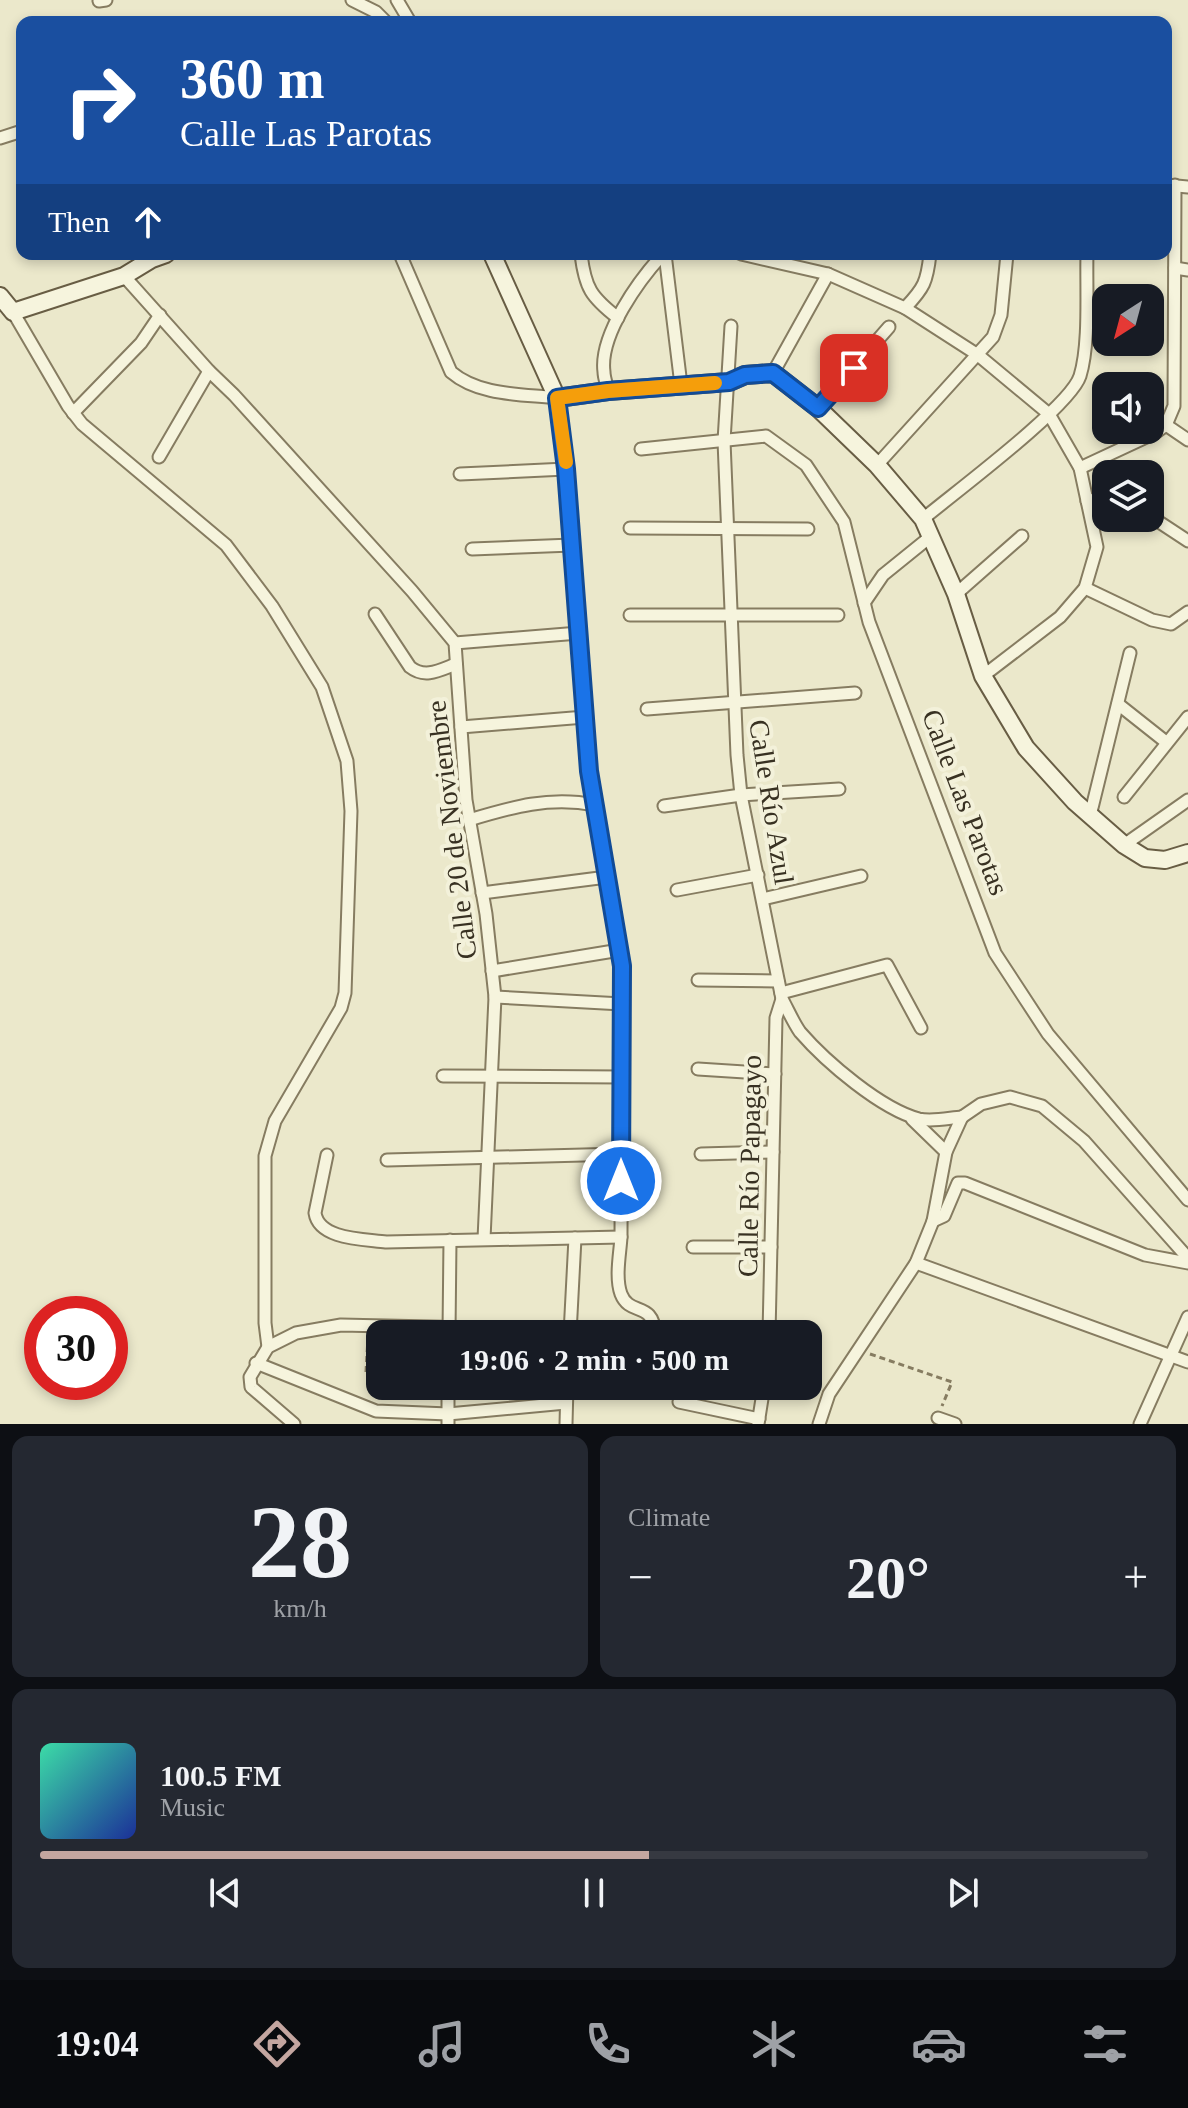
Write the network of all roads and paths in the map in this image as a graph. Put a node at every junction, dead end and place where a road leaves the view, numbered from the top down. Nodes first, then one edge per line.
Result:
1 (352, 0) edge
2 (380, 16) edge
3 (1172, 206) edge
4 (150, 260) edge
5 (403, 260) edge
6 (495, 260) edge
7 (582, 260) edge
8 (658, 260) edge
9 (665, 260) edge
10 (791, 260) edge
11 (929, 260) edge
12 (1006, 260) edge
13 (1087, 260) edge
14 (1175, 268) junction
15 (1188, 270) edge
16 (828, 274) junction
17 (124, 276) junction
18 (0, 296) edge
19 (905, 308) junction
20 (13, 312) junction
21 (160, 315) junction
22 (618, 318) junction
23 (731, 326) dead end
24 (889, 327) dead end
25 (978, 355) junction
26 (209, 371) junction
27 (773, 373) junction
28 (729, 382) junction
29 (681, 385) junction
30 (608, 391) junction
31 (557, 398) junction
32 (818, 408) junction
33 (73, 413) junction
34 (1049, 414) junction
35 (1166, 425) junction
36 (1188, 440) edge
37 (724, 441) junction
38 (641, 449) dead end
39 (159, 457) dead end
40 (877, 465) junction
41 (1080, 468) junction
42 (566, 469) junction
43 (460, 474) dead end
44 (1092, 500) edge
45 (1087, 501) junction
46 (923, 519) junction
47 (1164, 525) edge
48 (630, 528) dead end
49 (729, 528) junction
50 (808, 529) dead end
51 (1022, 536) dead end
52 (930, 537) junction
53 (1188, 541) edge
54 (572, 545) junction
55 (472, 549) dead end
56 (1085, 588) junction
57 (956, 594) junction
58 (864, 603) junction
59 (1188, 612) edge
60 (375, 614) dead end
61 (731, 614) junction
62 (630, 615) dead end
63 (838, 615) dead end
64 (579, 633) junction
65 (455, 643) junction
66 (1130, 653) dead end
67 (456, 664) junction
68 (983, 676) junction
69 (855, 693) dead end
70 (733, 702) junction
71 (1118, 704) junction
72 (647, 709) dead end
73 (585, 717) junction
74 (1188, 717) edge
75 (461, 727) junction
76 (1166, 742) junction
77 (839, 789) dead end
78 (741, 795) junction
79 (1124, 797) dead end
80 (1188, 800) edge
81 (595, 805) junction
82 (664, 806) dead end
83 (1090, 816) junction
84 (469, 820) junction
85 (1124, 845) junction
86 (1188, 853) edge
87 (758, 875) junction
88 (861, 876) dead end
89 (607, 877) junction
90 (677, 890) dead end
91 (482, 893) junction
92 (763, 899) junction
93 (620, 950) junction
94 (492, 971) junction
95 (698, 980) dead end
96 (780, 991) junction
97 (495, 997) junction
98 (622, 1004) junction
99 (921, 1028) dead end
100 (698, 1069) dead end
101 (775, 1074) junction
102 (443, 1076) dead end
103 (493, 1077) junction
104 (622, 1077) junction
105 (909, 1116) junction
106 (962, 1117) junction
107 (773, 1152) junction
108 (946, 1152) junction
109 (621, 1154) junction
110 (701, 1154) dead end
111 (327, 1155) dead end
112 (489, 1157) junction
113 (387, 1160) dead end
114 (1188, 1200) edge
115 (933, 1221) junction
116 (621, 1237) junction
117 (575, 1238) junction
118 (484, 1239) junction
119 (450, 1240) junction
120 (693, 1247) dead end
121 (771, 1247) junction
122 (1188, 1260) edge
123 (916, 1263) junction
124 (1188, 1317) edge
125 (449, 1320) edge
126 (571, 1320) edge
127 (654, 1320) edge
128 (769, 1320) edge
129 (366, 1325) edge
130 (268, 1347) junction
131 (859, 1350) junction
132 (1171, 1355) junction
133 (1188, 1362) edge
134 (256, 1363) junction
135 (566, 1400) edge
136 (762, 1400) edge
137 (679, 1402) dead end
138 (566, 1403) junction
139 (938, 1418) joint
140 (448, 1419) edge
141 (759, 1421) edge
142 (294, 1424) edge
143 (566, 1424) edge
144 (819, 1424) edge
145 (955, 1424) edge
146 (1140, 1424) edge

1 - 2 street
3 - 14 street
4 - 17 street
5 - 31 street
6 - 31 street
7 - 22 street
8 - 22 street
9 - 29 street
10 - 16 street
11 - 19 street
12 - 25 street
13 - 34 street
14 - 15 street
14 - 35 street
16 - 19 street
16 - 27 street
17 - 20 street
17 - 21 street
18 - 20 street
19 - 25 street
20 - 33 street
21 - 26 street
21 - 33 street
22 - 30 street
23 - 28 street, Calle Río Azul
24 - 32 street
25 - 34 street
25 - 40 street
26 - 39 street
26 - 65 street
27 - 28 street
27 - 32 street
28 - 29 street
28 - 37 street, Calle Río Azul
29 - 30 street
30 - 31 street
31 - 42 street
32 - 40 street
33 - 130 street
34 - 41 street
34 - 46 street
35 - 36 street
35 - 41 street
37 - 38 street, Calle Las Parotas
37 - 49 street, Calle Río Azul
37 - 58 street, Calle Las Parotas
40 - 46 street
41 - 45 street
42 - 43 street
42 - 54 street
44 - 45 street
45 - 56 street
46 - 52 street
47 - 53 street
48 - 49 street
49 - 50 street
49 - 61 street, Calle Río Azul
51 - 57 street
52 - 57 street
52 - 58 street
54 - 55 street
54 - 64 street
56 - 59 street
56 - 68 street
57 - 68 street
58 - 114 street, Calle Las Parotas
60 - 67 street
61 - 62 street
61 - 63 street
61 - 70 street, Calle Río Azul
64 - 65 street
64 - 73 street
65 - 67 street, Calle 20 de Noviembre
66 - 71 street
67 - 75 street, Calle 20 de Noviembre
68 - 83 street
69 - 70 street
70 - 72 street
70 - 78 street, Calle Río Azul
71 - 76 street
71 - 83 street
73 - 75 street
73 - 81 street
74 - 76 street
75 - 84 street, Calle 20 de Noviembre
76 - 79 street
77 - 78 street
78 - 82 street
78 - 87 street, Calle Río Azul
80 - 85 street
81 - 84 street
81 - 89 street
83 - 85 street
84 - 91 street, Calle 20 de Noviembre
85 - 86 street
87 - 90 street
87 - 92 street, Calle Río Azul
88 - 92 street
89 - 91 street
89 - 93 street
91 - 94 street, Calle 20 de Noviembre
92 - 96 street, Calle Río Azul
93 - 94 street
93 - 98 street
94 - 97 street, Calle 20 de Noviembre
95 - 96 street
96 - 99 street
96 - 101 street, Calle Río Papagayo
96 - 105 street, Calle Río Azul
97 - 98 street
97 - 103 street, Calle 20 de Noviembre
98 - 104 street
100 - 101 street
101 - 107 street, Calle Río Papagayo
102 - 103 street
103 - 104 street
103 - 112 street, Calle 20 de Noviembre
104 - 109 street
105 - 106 street, Calle Río Azul
105 - 108 street
106 - 108 street
106 - 122 street
107 - 110 street
107 - 121 street, Calle Río Papagayo
108 - 115 street
109 - 112 street
109 - 116 street
111 - 119 street
112 - 113 street
112 - 118 street, Calle 20 de Noviembre
115 - 122 street
115 - 123 street
116 - 117 street
116 - 127 street
117 - 118 street
117 - 126 street
118 - 119 street
119 - 125 street
120 - 121 street
121 - 128 street, Calle Río Papagayo
123 - 131 street
123 - 132 street
124 - 132 street
129 - 130 street
130 - 134 street
131 - 139 path
131 - 144 street
132 - 133 street
132 - 146 street
134 - 140 street
134 - 142 street
135 - 138 street
136 - 141 street
137 - 141 street
138 - 140 street
138 - 143 street
139 - 145 street

